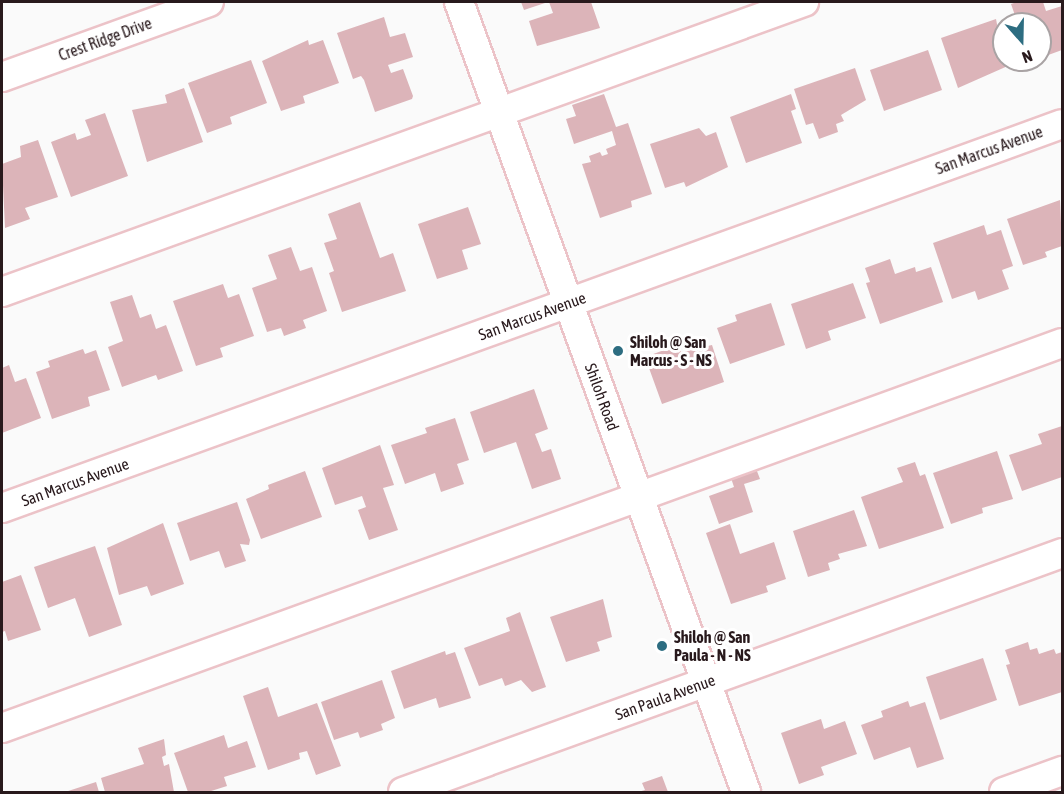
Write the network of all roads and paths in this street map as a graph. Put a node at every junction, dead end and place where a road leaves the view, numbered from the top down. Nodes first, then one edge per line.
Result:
1 (209, 2) edge
2 (459, 2) edge
3 (804, 2) edge
4 (2, 76) edge
5 (500, 112) junction
6 (1062, 124) edge
7 (2, 292) edge
8 (568, 302) junction
9 (1062, 343) edge
10 (638, 498) junction
11 (2, 508) edge
12 (1062, 553) edge
13 (705, 682) junction
14 (2, 728) edge
15 (1062, 771) edge
16 (403, 792) edge
17 (746, 792) edge
18 (1004, 792) edge

1 - 4 street, Crest Ridge Drive
2 - 5 street, Shiloh Road
3 - 5 street
5 - 7 street
5 - 8 street, Shiloh Road
6 - 8 street, San Marcus Avenue
8 - 10 street, Shiloh Road
8 - 11 street, San Marcus Avenue
9 - 10 street
10 - 13 street, Shiloh Road
10 - 14 street
12 - 13 street, San Paula Avenue
13 - 16 street, San Paula Avenue
13 - 17 street, Shiloh Road
15 - 18 street

